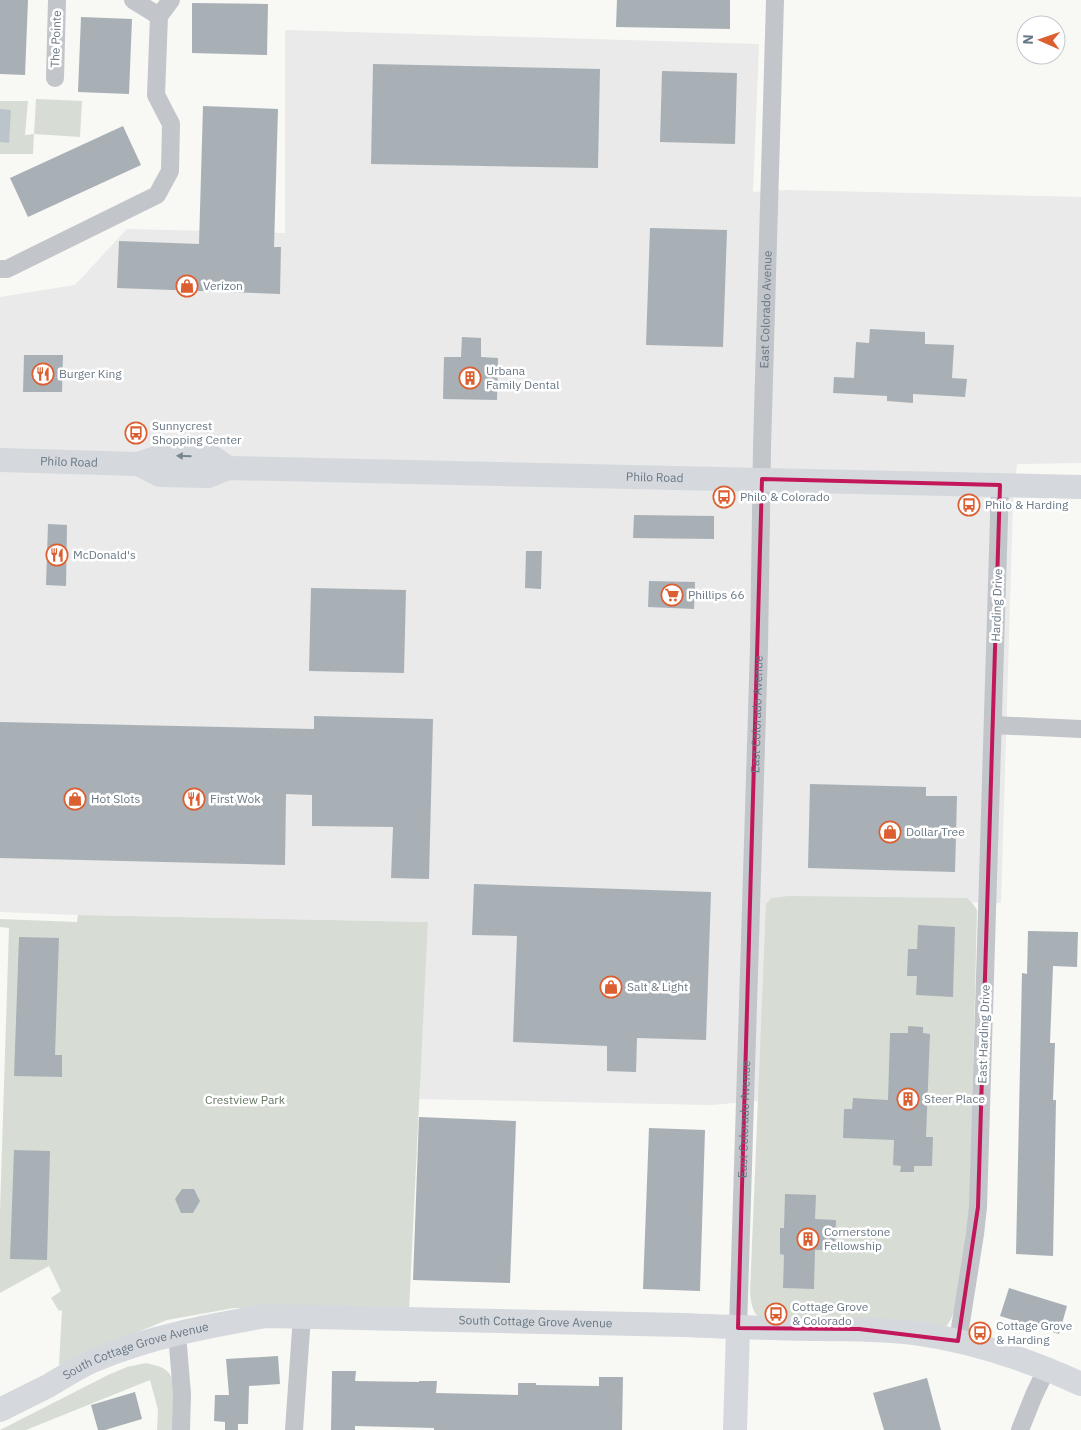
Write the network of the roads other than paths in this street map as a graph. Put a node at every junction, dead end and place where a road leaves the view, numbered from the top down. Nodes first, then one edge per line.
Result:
1 (57, 0) edge
2 (133, 0) edge
3 (171, 0) edge
4 (775, 0) edge
5 (159, 16) junction
6 (55, 78) dead end
7 (0, 269) edge
8 (0, 460) edge
9 (762, 479) junction
10 (1000, 485) junction
11 (1081, 487) edge
12 (993, 726) junction
13 (1081, 729) edge
14 (302, 1316) junction
15 (738, 1328) junction
16 (177, 1334) junction
17 (958, 1341) junction
18 (1047, 1368) junction
19 (1081, 1384) edge
20 (0, 1410) edge
21 (181, 1430) edge
22 (294, 1430) edge
23 (735, 1430) edge
24 (1020, 1430) edge

1 - 6 street, The Pointe
2 - 5 street
3 - 5 street
4 - 9 street, East Colorado Avenue
5 - 7 street
8 - 9 street, Philo Road
9 - 10 street, Philo Road
9 - 15 street, East Colorado Avenue
10 - 11 street, Philo Road
10 - 12 street, Harding Drive
12 - 13 street
12 - 17 street, East Harding Drive
14 - 15 street, South Cottage Grove Avenue
14 - 16 street, South Cottage Grove Avenue
14 - 22 street
15 - 17 street, South Cottage Grove Avenue
15 - 23 street, East Colorado Avenue
16 - 20 street, South Cottage Grove Avenue
16 - 21 street
17 - 18 street, South Cottage Grove Avenue
18 - 19 street, South Cottage Grove Avenue
18 - 24 street

